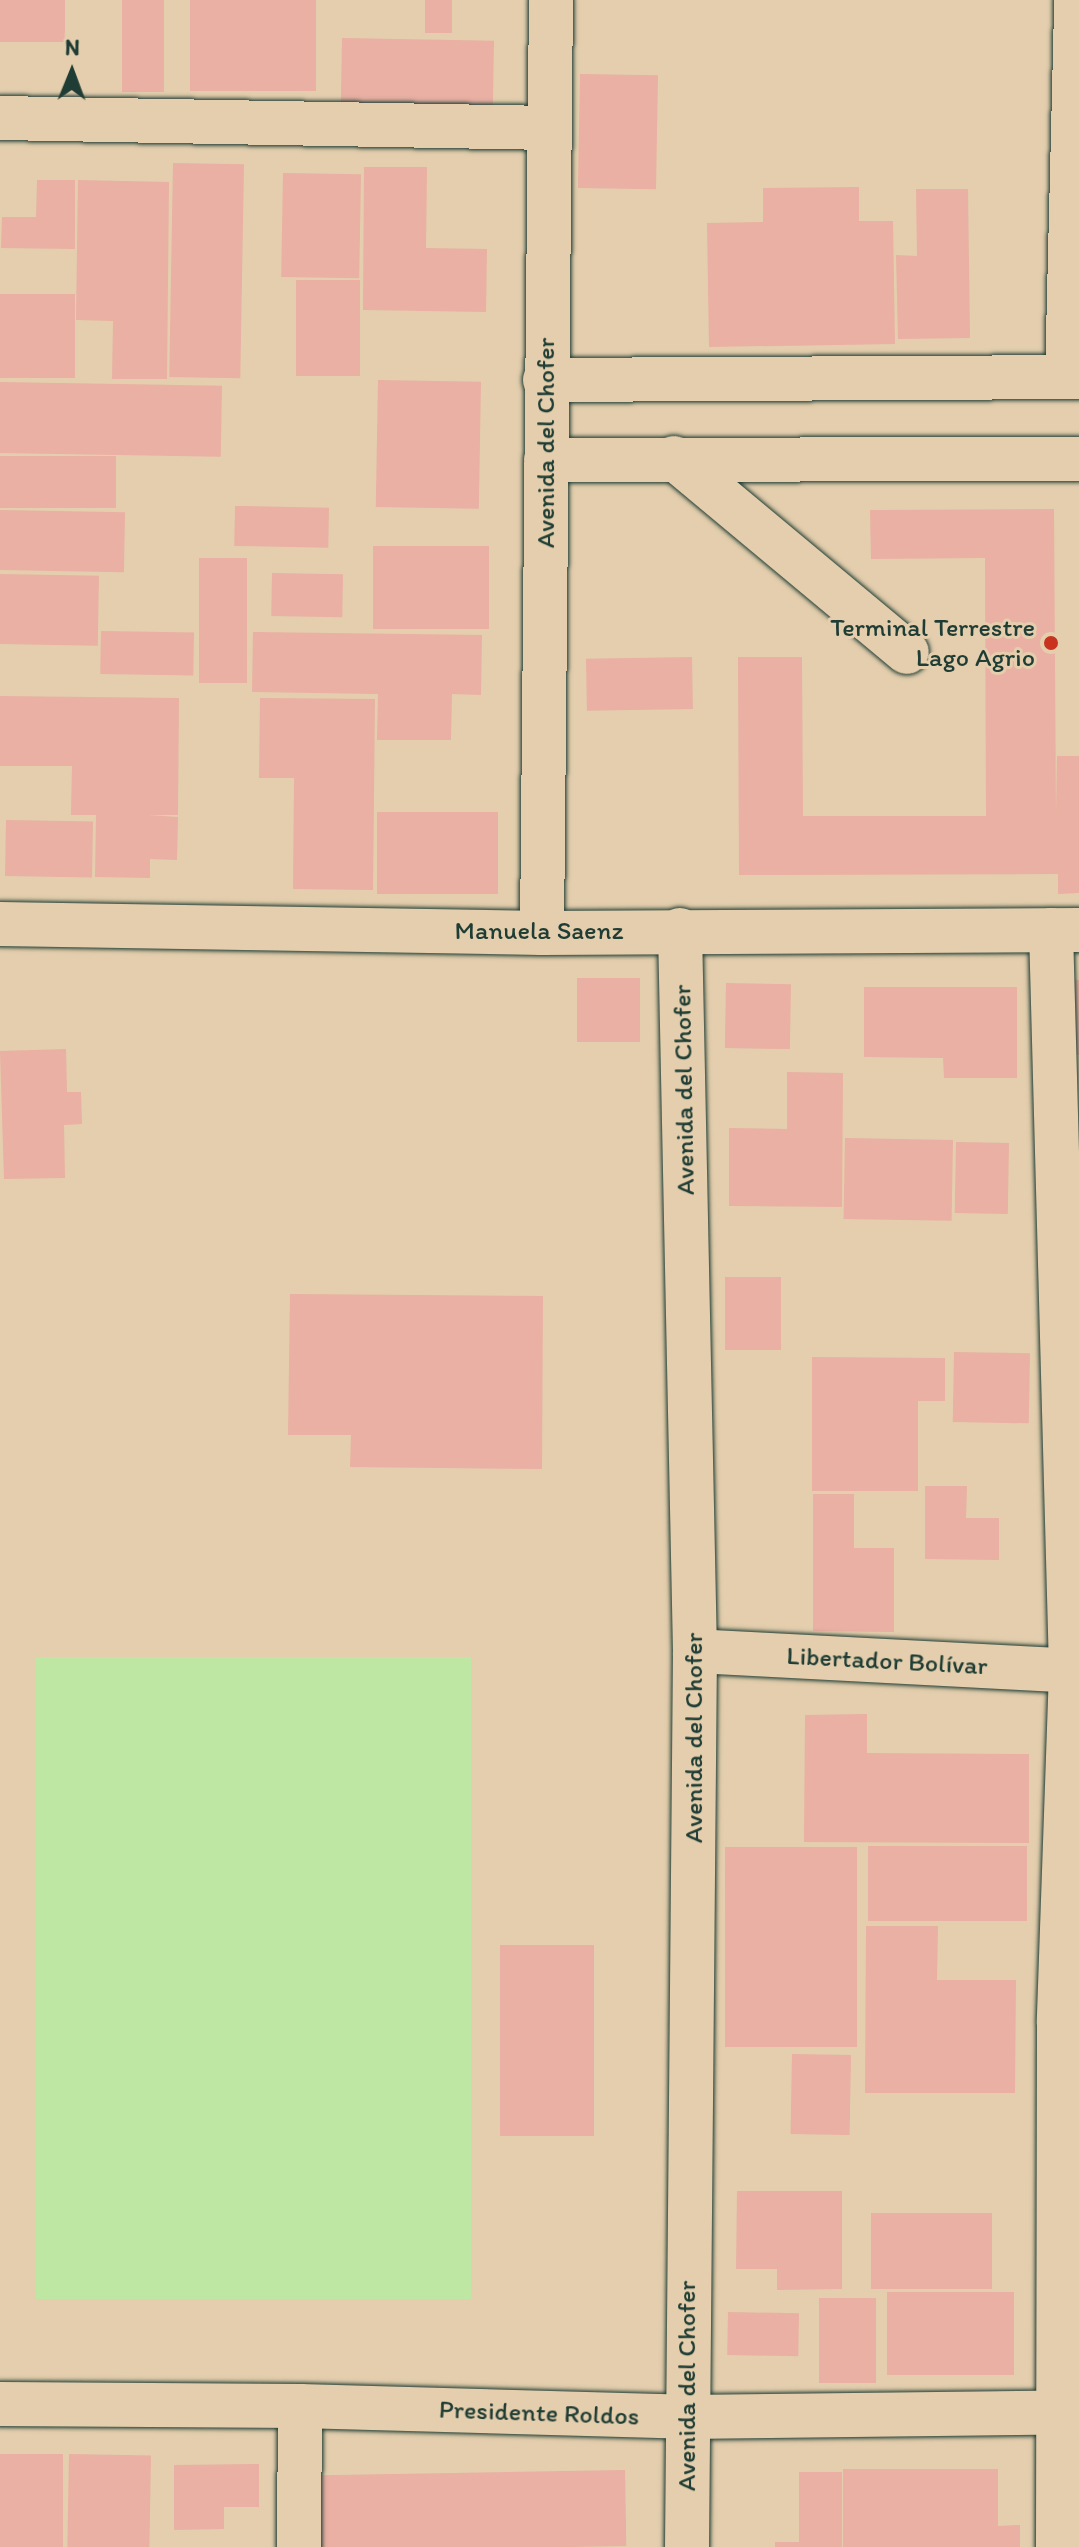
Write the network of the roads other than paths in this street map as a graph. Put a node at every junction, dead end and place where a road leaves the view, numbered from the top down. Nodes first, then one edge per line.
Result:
1 (551, 0) edge
2 (1076, 0) edge
3 (0, 118) edge
4 (549, 128) junction
5 (1073, 377) edge
6 (545, 380) junction
7 (674, 458) junction
8 (1079, 459) edge
9 (546, 460) junction
10 (907, 652) dead end
11 (0, 924) edge
12 (680, 930) junction
13 (1065, 930) edge
14 (542, 933) junction
15 (695, 1651) junction
16 (1075, 1671) edge
17 (0, 2404) edge
18 (300, 2406) junction
19 (1069, 2412) edge
20 (686, 2417) junction
21 (299, 2547) edge
22 (687, 2547) edge
23 (1058, 2547) edge

1 - 4 street, Avenida del Chofer
2 - 5 street
3 - 4 street
4 - 6 street, Avenida del Chofer
5 - 6 street
6 - 9 street, Avenida del Chofer
7 - 8 street
7 - 9 street
7 - 10 street
9 - 14 street, Avenida del Chofer
11 - 14 street, Manuela Saenz
12 - 13 street, Manuela Saenz
12 - 14 street, Manuela Saenz
12 - 15 street, Avenida del Chofer
13 - 16 street
15 - 16 street, Libertador Bolívar
15 - 20 street, Avenida del Chofer
16 - 19 street
17 - 18 street, Presidente Roldos
18 - 20 street, Presidente Roldos
18 - 21 street
19 - 20 street, Presidente Roldos
19 - 23 street
20 - 22 street, Avenida del Chofer

